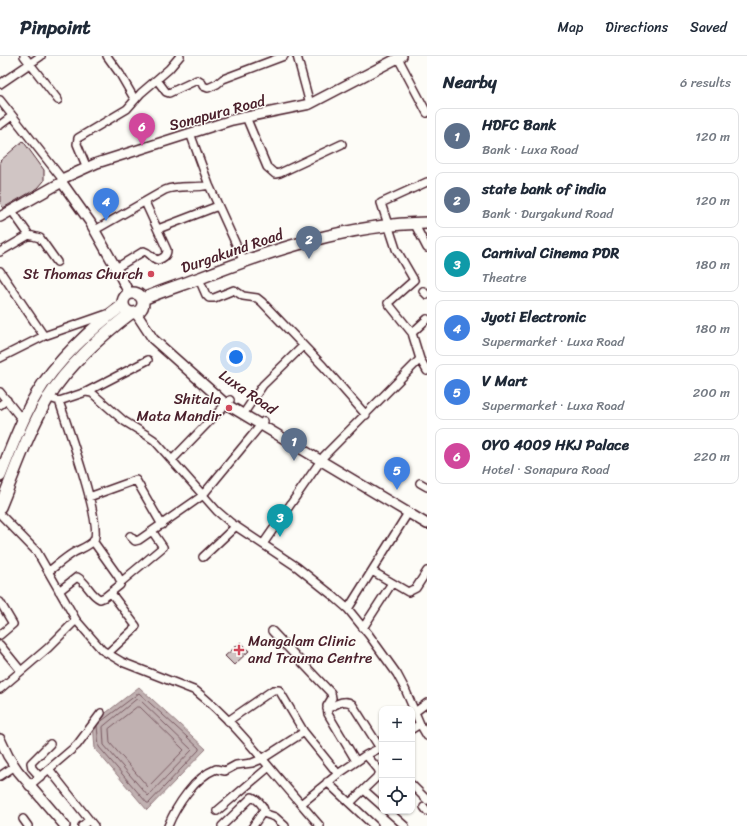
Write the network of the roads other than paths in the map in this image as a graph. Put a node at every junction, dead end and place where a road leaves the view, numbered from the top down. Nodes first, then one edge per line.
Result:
1 (24, 56) edge
2 (41, 56) edge
3 (107, 56) edge
4 (180, 56) edge
5 (284, 56) edge
6 (297, 56) edge
7 (400, 57) edge
8 (30, 64) junction
9 (157, 80) junction
10 (0, 84) edge
11 (0, 100) edge
12 (58, 100) dead end
13 (135, 100) junction
14 (310, 104) junction
15 (427, 113) edge
16 (12, 116) junction
17 (246, 117) junction
18 (0, 125) edge
19 (190, 133) junction
20 (342, 144) dead end
21 (87, 168) junction
22 (63, 180) junction
23 (427, 182) edge
24 (209, 184) junction
25 (145, 202) junction
26 (218, 206) junction
27 (12, 211) junction
28 (0, 217) edge
29 (414, 223) junction
30 (427, 223) edge
31 (388, 224) junction
32 (158, 229) junction
33 (95, 230) junction
34 (29, 235) junction
35 (427, 248) edge
36 (0, 252) edge
37 (57, 262) dead end
38 (244, 262) junction
39 (116, 268) junction
40 (0, 271) edge
41 (199, 278) junction
42 (129, 293) junction
43 (118, 308) junction
44 (135, 311) junction
45 (427, 319) edge
46 (412, 333) junction
47 (44, 336) junction
48 (303, 346) junction
49 (0, 358) edge
50 (420, 359) junction
51 (148, 360) dead end
52 (427, 371) edge
53 (0, 392) edge
54 (86, 392) junction
55 (36, 394) junction
56 (54, 399) junction
57 (7, 400) junction
58 (228, 402) junction
59 (0, 405) edge
60 (246, 410) junction
61 (366, 415) junction
62 (23, 421) junction
63 (262, 423) junction
64 (323, 458) junction
65 (172, 460) junction
66 (0, 476) edge
67 (202, 496) junction
68 (89, 497) junction
69 (0, 507) edge
70 (408, 513) junction
71 (0, 514) edge
72 (427, 519) edge
73 (162, 524) junction
74 (427, 524) edge
75 (236, 526) junction
76 (152, 531) junction
77 (130, 536) dead end
78 (93, 541) junction
79 (263, 544) junction
80 (203, 557) dead end
81 (49, 571) junction
82 (372, 571) junction
83 (427, 571) edge
84 (121, 582) junction
85 (392, 583) junction
86 (59, 591) junction
87 (111, 593) junction
88 (0, 602) edge
89 (348, 609) junction
90 (76, 620) junction
91 (363, 628) junction
92 (272, 631) dead end
93 (0, 635) edge
94 (0, 645) edge
95 (108, 653) junction
96 (21, 671) junction
97 (0, 689) edge
98 (427, 704) edge
99 (412, 706) edge
100 (327, 709) junction
101 (415, 712) joint
102 (101, 713) dead end
103 (228, 721) junction
104 (420, 724) junction
105 (415, 727) edge
106 (304, 732) junction
107 (427, 736) edge
108 (0, 738) edge
109 (50, 744) dead end
110 (379, 745) edge
111 (379, 749) edge
112 (366, 755) junction
113 (262, 759) junction
114 (356, 761) junction
115 (15, 766) junction
116 (269, 767) junction
117 (49, 769) junction
118 (379, 770) edge
119 (338, 774) junction
120 (0, 776) edge
121 (379, 776) edge
122 (40, 777) junction
123 (327, 782) junction
124 (29, 786) junction
125 (415, 788) edge
126 (364, 790) junction
127 (427, 800) edge
128 (350, 803) junction
129 (379, 803) edge
130 (301, 804) junction
131 (217, 811) dead end
132 (263, 813) junction
133 (391, 814) edge
134 (23, 819) dead end
135 (92, 823) edge
136 (60, 824) edge
137 (28, 826) edge
138 (82, 826) edge
139 (168, 826) edge
140 (222, 826) edge
141 (253, 826) edge
142 (285, 826) edge
143 (320, 826) edge
144 (374, 826) edge
145 (405, 826) edge

1 - 8 street
2 - 8 street
3 - 13 street
4 - 9 street
5 - 9 street
6 - 14 street
7 - 14 street, Sonapura Road
7 - 15 street
8 - 10 street
8 - 12 street
9 - 13 street
11 - 16 street
13 - 21 street
14 - 17 street, Sonapura Road
16 - 18 street
16 - 22 street
17 - 19 street, Sonapura Road
17 - 20 street
19 - 21 street, Sonapura Road
19 - 24 street
21 - 22 street, Sonapura Road
22 - 27 street, Sonapura Road
22 - 33 street
23 - 31 street
24 - 25 street
24 - 26 street
25 - 32 street
25 - 33 street
26 - 32 street
26 - 38 street
27 - 28 street, Sonapura Road
27 - 34 street
29 - 30 main road, Durgakund Road
29 - 31 main road, Durgakund Road
29 - 35 street
31 - 38 main road, Durgakund Road
31 - 46 street
32 - 39 street
33 - 39 street
34 - 36 street
34 - 37 street
38 - 41 main road, Durgakund Road
39 - 42 street
40 - 47 street
41 - 44 main road, Durgakund Road
41 - 48 street
42 - 43 main road
42 - 44 main road
43 - 44 main road
43 - 47 street
43 - 55 main road
44 - 56 main road
44 - 58 street, Luxa Road
44 - 58 street
45 - 46 street
46 - 50 street
47 - 49 street
48 - 60 street
48 - 61 street
50 - 52 street
50 - 61 street
51 - 54 street
53 - 57 street
54 - 56 street
54 - 65 street
55 - 56 street
55 - 62 main road
56 - 68 street
56 - 69 main road
57 - 59 street
57 - 62 street
58 - 60 street, Luxa Road
58 - 63 street
58 - 65 street
60 - 63 street, Luxa Road
61 - 64 street
62 - 66 main road
63 - 64 street, Luxa Road
63 - 67 street
64 - 70 street
64 - 72 street, Luxa Road
64 - 79 street
65 - 67 street
67 - 73 street
67 - 75 street
68 - 73 street
68 - 78 street
70 - 74 street
70 - 82 street
71 - 81 street
73 - 76 street
75 - 79 street
75 - 80 street
76 - 77 street
76 - 84 street
78 - 81 street
78 - 84 street
79 - 89 street
81 - 86 street
82 - 85 street
82 - 89 street
83 - 85 street
84 - 87 street
85 - 91 street
86 - 87 street
86 - 90 street
87 - 95 street
88 - 93 street
89 - 91 street
90 - 95 street
90 - 96 street
91 - 99 street
92 - 100 street
94 - 96 street
95 - 103 street
96 - 97 street
98 - 101 street
100 - 110 street
100 - 114 street
101 - 104 street
102 - 117 street
103 - 106 street
103 - 113 street
104 - 105 street
104 - 107 street
106 - 113 street
106 - 119 street
108 - 115 street
109 - 122 street
111 - 112 street
112 - 114 street
112 - 118 street
113 - 116 street
113 - 139 street
114 - 119 street
115 - 120 street
115 - 124 street
116 - 130 street
116 - 131 street
117 - 122 street
117 - 135 street
119 - 123 street
121 - 126 street
122 - 124 street
123 - 128 street
123 - 130 street
124 - 136 street
125 - 127 street
126 - 128 street
126 - 129 street
128 - 144 street
130 - 143 street
132 - 140 street
132 - 141 street
132 - 142 street
133 - 145 street
134 - 137 street
135 - 138 street

